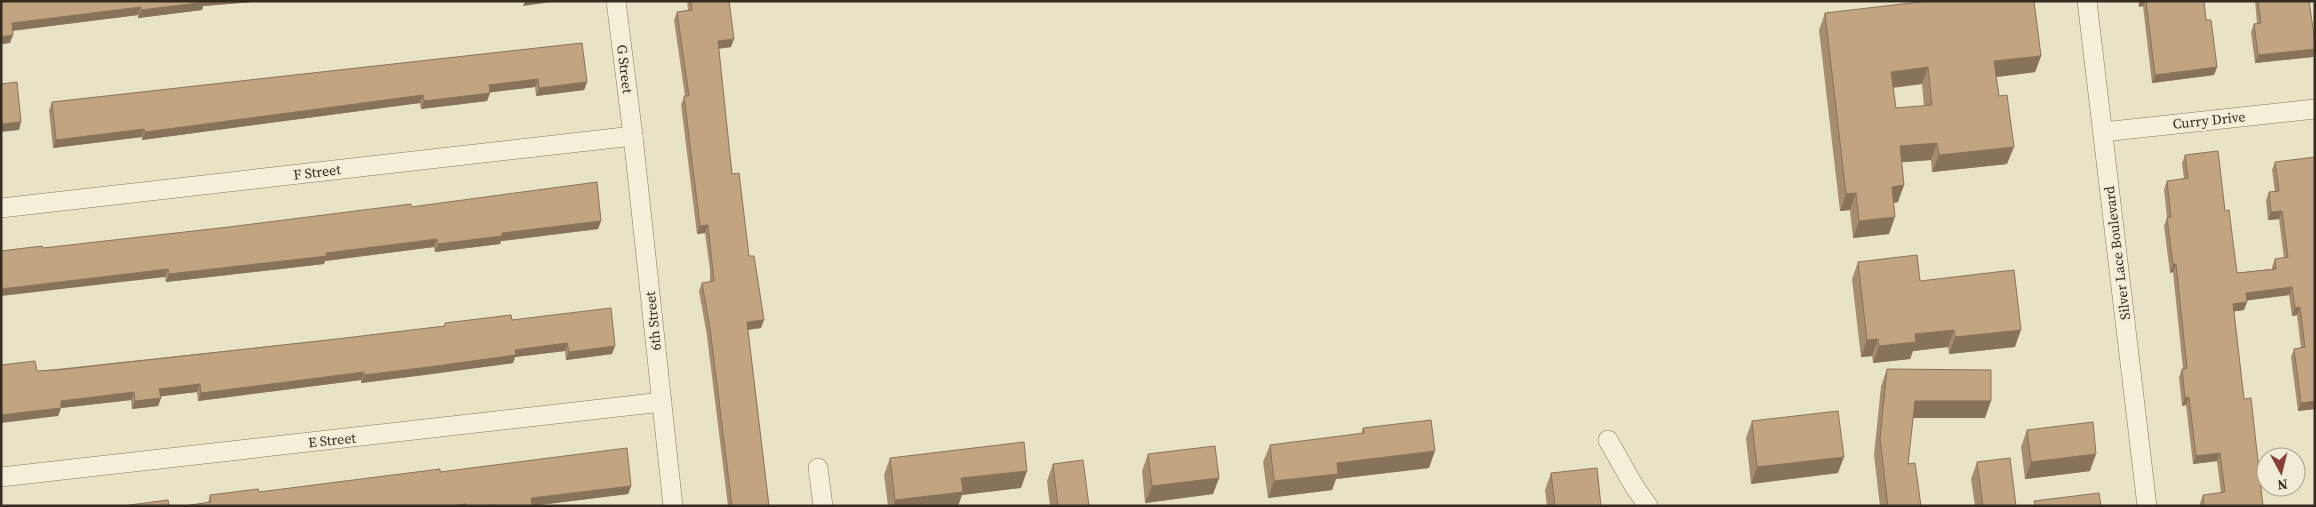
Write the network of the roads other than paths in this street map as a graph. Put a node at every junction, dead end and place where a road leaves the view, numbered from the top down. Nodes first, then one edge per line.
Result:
1 (616, 1) edge
2 (2087, 1) edge
3 (2315, 109) edge
4 (2103, 132) junction
5 (633, 136) junction
6 (1, 208) edge
7 (662, 402) junction
8 (1608, 440) dead end
9 (818, 468) dead end
10 (1, 477) edge
11 (673, 506) edge
12 (823, 506) edge
13 (1648, 506) edge
14 (2147, 506) edge

1 - 5 street, G Street
2 - 4 street, Silver Lace Boulevard
3 - 4 street, Curry Drive
4 - 14 street, Silver Lace Boulevard
5 - 6 street, F Street
5 - 7 street, 6th Street
7 - 10 street, E Street
7 - 11 street, 6th Street
8 - 13 street
9 - 12 street

